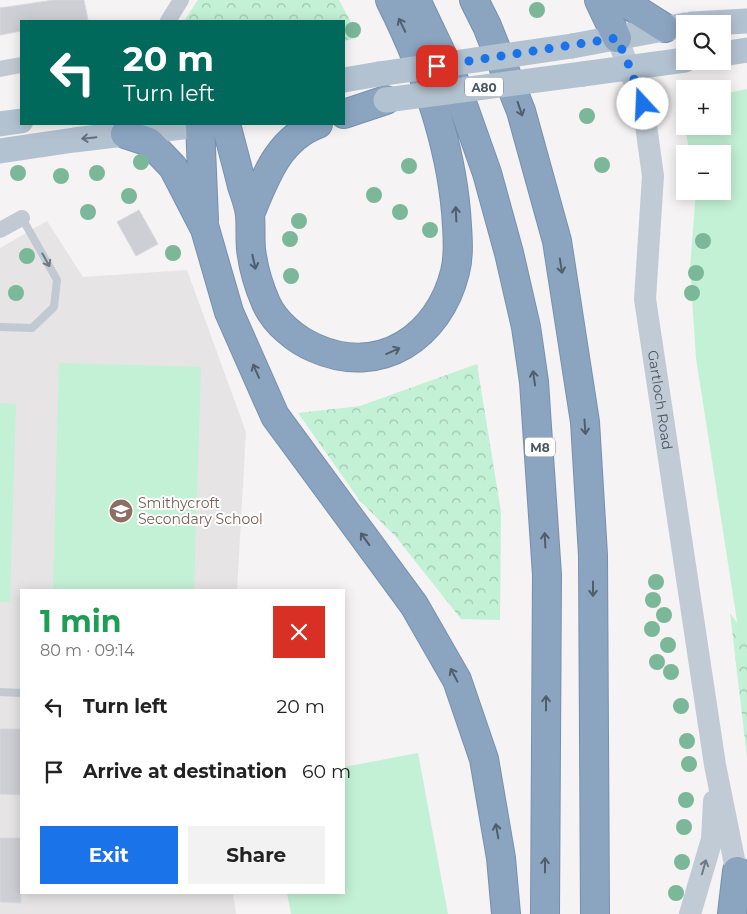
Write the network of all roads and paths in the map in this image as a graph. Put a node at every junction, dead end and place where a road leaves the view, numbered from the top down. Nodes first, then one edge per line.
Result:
1 (181, 0) edge
2 (390, 0) edge
3 (416, 0) edge
4 (474, 0) edge
5 (599, 0) edge
6 (621, 0) edge
7 (169, 20) edge
8 (747, 21) edge
9 (731, 22) edge
10 (675, 27) edge
11 (617, 38) junction
12 (747, 50) edge
13 (731, 53) edge
14 (676, 61) edge
15 (20, 65) edge
16 (630, 68) junction
17 (0, 69) edge
18 (345, 80) edge
19 (382, 87) junction
20 (345, 105) edge
21 (345, 113) edge
22 (20, 121) edge
23 (0, 124) edge
24 (200, 125) edge
25 (208, 125) edge
26 (208, 125) edge
27 (316, 125) edge
28 (125, 134) junction
29 (0, 151) edge
30 (250, 214) junction
31 (22, 218) joint
32 (205, 229) junction
33 (0, 230) edge
34 (0, 327) edge
35 (0, 692) edge
36 (20, 693) edge
37 (715, 765) junction
38 (737, 871) junction
39 (506, 914) edge
40 (545, 914) edge
41 (595, 914) edge
42 (690, 914) edge
43 (732, 914) edge
44 (744, 914) edge

1 - 7 street
30 -> 2 highway
40 -> 3 highway, M8
4 -> 41 highway
5 - 11 highway
6 - 10 highway
8 - 9 main road
10 - 11 main road, A80
11 - 16 main road, Gartloch Road
11 - 19 main road, A80, bridge
12 - 13 main road
14 - 16 main road, A80
15 - 17 street
16 - 19 main road, A80, bridge
16 - 37 main road, Gartloch Road
18 - 19 main road, A80
19 - 20 main road, A80
19 - 21 highway
22 - 23 main road
24 - 28 main road
25 - 30 highway
26 - 32 highway
27 - 30 highway
28 -> 29 main road
28 - 32 highway
31 - 33 street
31 -> 34 lane
39 -> 32 highway
35 - 36 lane
37 - 38 main road, Gartloch Road
42 -> 37 main road, Gartloch Road
38 - 43 highway
38 - 44 main road, Gartloch Road

